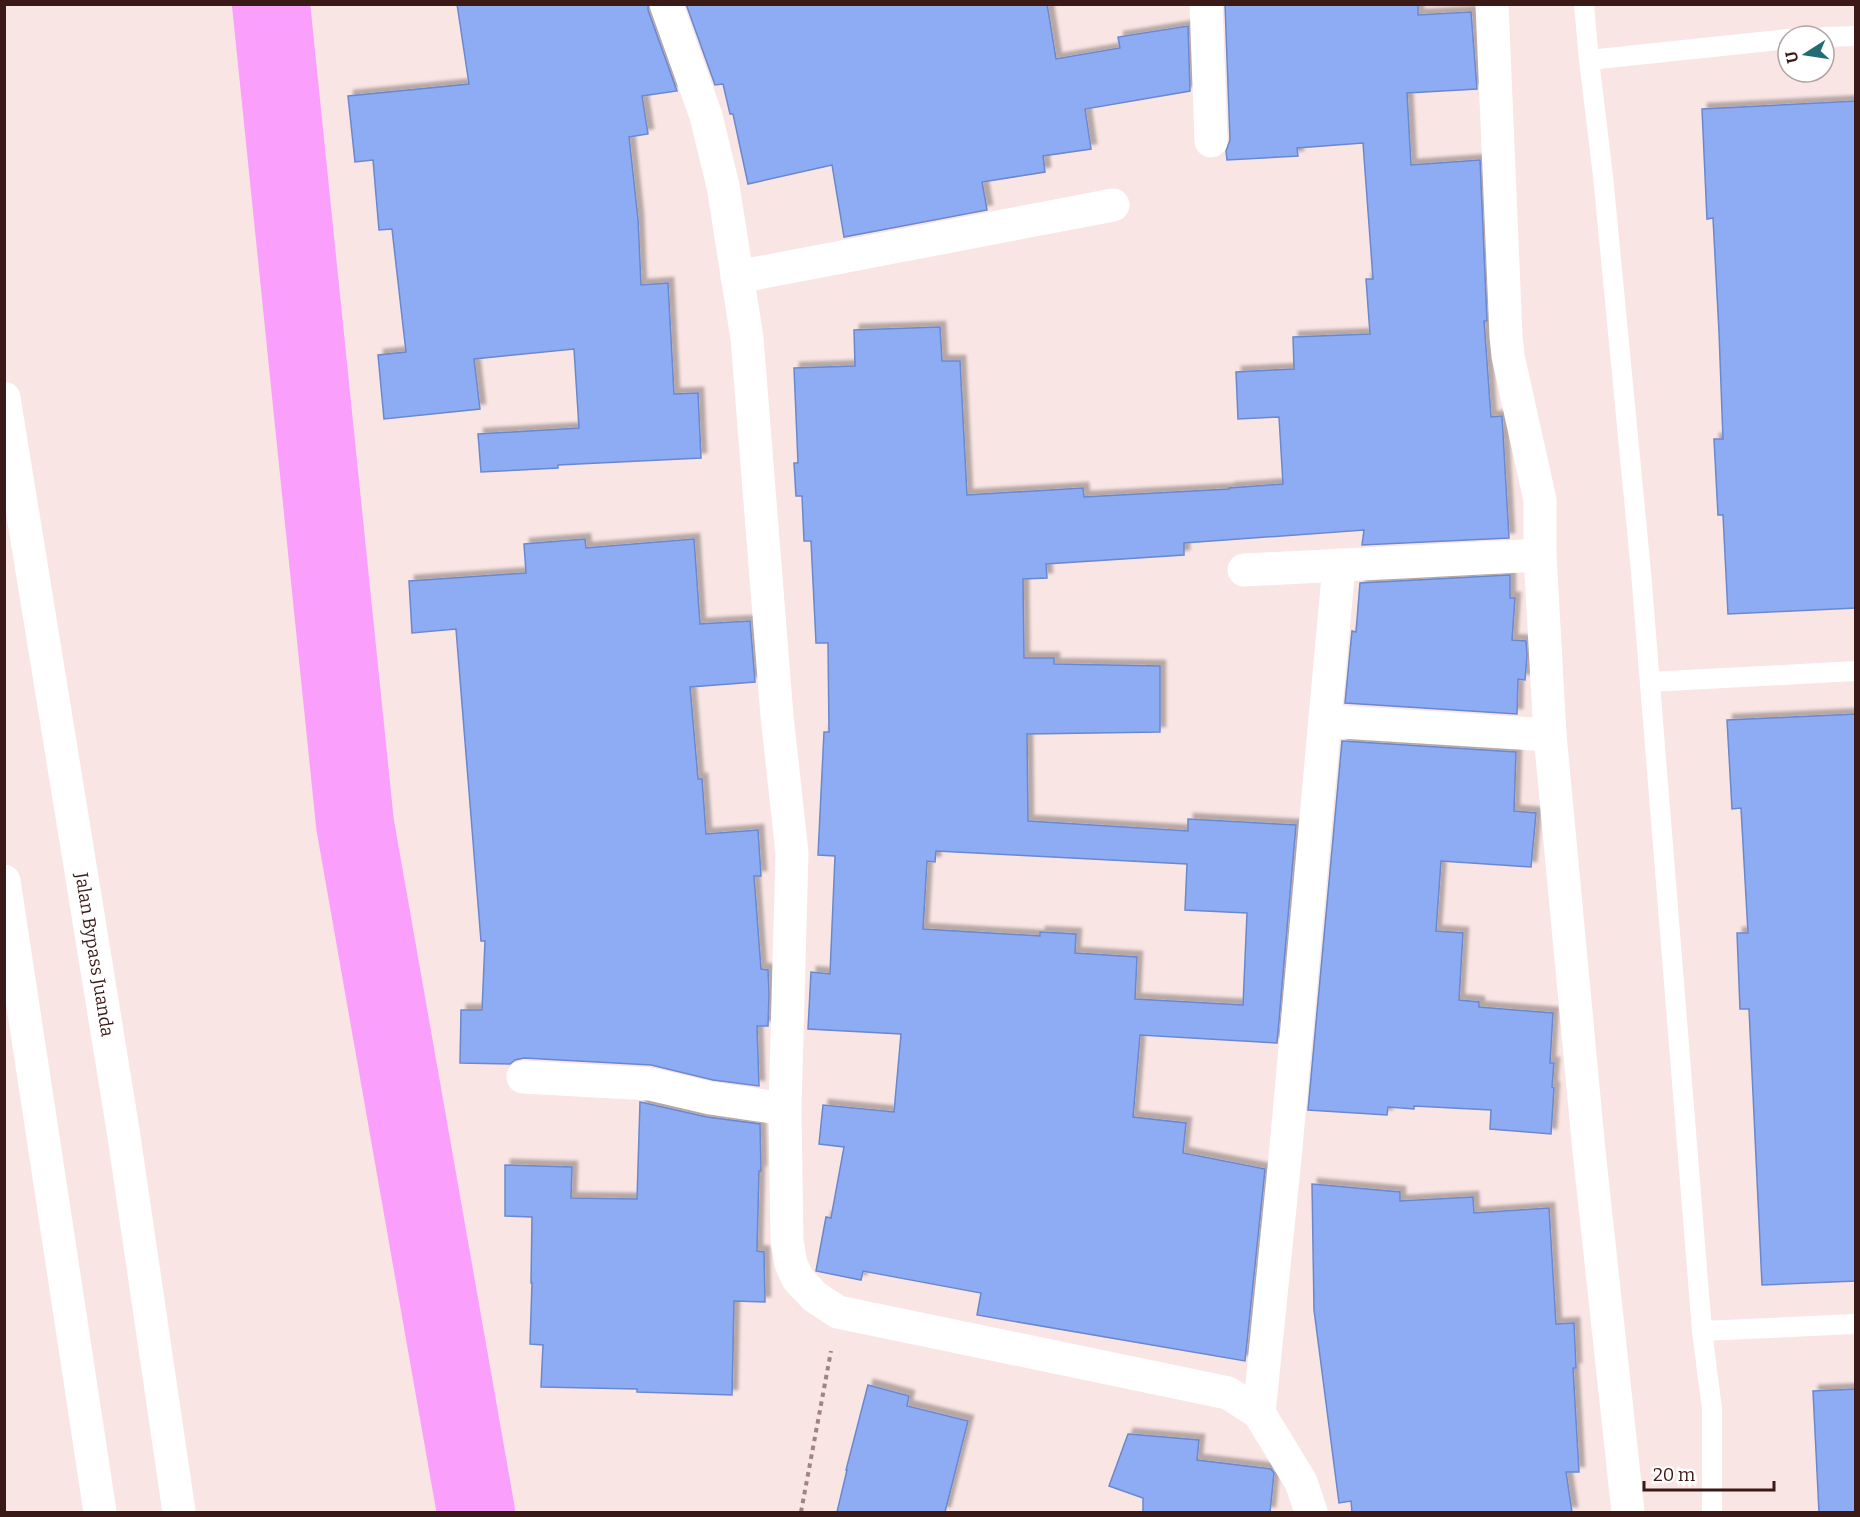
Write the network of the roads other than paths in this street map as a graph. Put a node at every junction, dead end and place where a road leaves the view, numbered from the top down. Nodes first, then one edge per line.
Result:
1 (666, 4) edge
2 (1206, 4) edge
3 (1492, 4) edge
4 (1584, 4) edge
5 (1856, 36) edge
6 (1836, 37) edge
7 (1776, 40) edge
8 (1589, 60) junction
9 (1211, 141) dead end
10 (1113, 205) dead end
11 (737, 277) junction
12 (4, 398) edge
13 (1540, 555) junction
14 (1339, 565) junction
15 (1244, 570) dead end
16 (1856, 671) edge
17 (1650, 682) junction
18 (1325, 722) junction
19 (1550, 735) junction
20 (4, 881) edge
21 (523, 1077) dead end
22 (785, 1109) junction
23 (1856, 1324) edge
24 (1702, 1331) junction
25 (1259, 1413) junction
26 (100, 1512) edge
27 (179, 1512) edge
28 (1311, 1512) edge
29 (1628, 1512) edge
30 (1712, 1512) edge

1 - 11 street
2 - 9 street
3 - 13 street
4 - 8 lane
5 - 6 lane
7 - 8 lane
8 - 17 lane
10 - 11 street
11 - 22 street
12 - 27 street, Jalan Bypass Juanda
13 - 14 street
13 - 19 street
14 - 15 street
14 - 18 street
16 - 17 lane
17 - 24 lane
18 - 19 street
18 - 25 street
19 - 29 street
20 - 26 street
21 - 22 street
22 - 25 street
23 - 24 lane
24 - 30 lane
25 - 28 street

